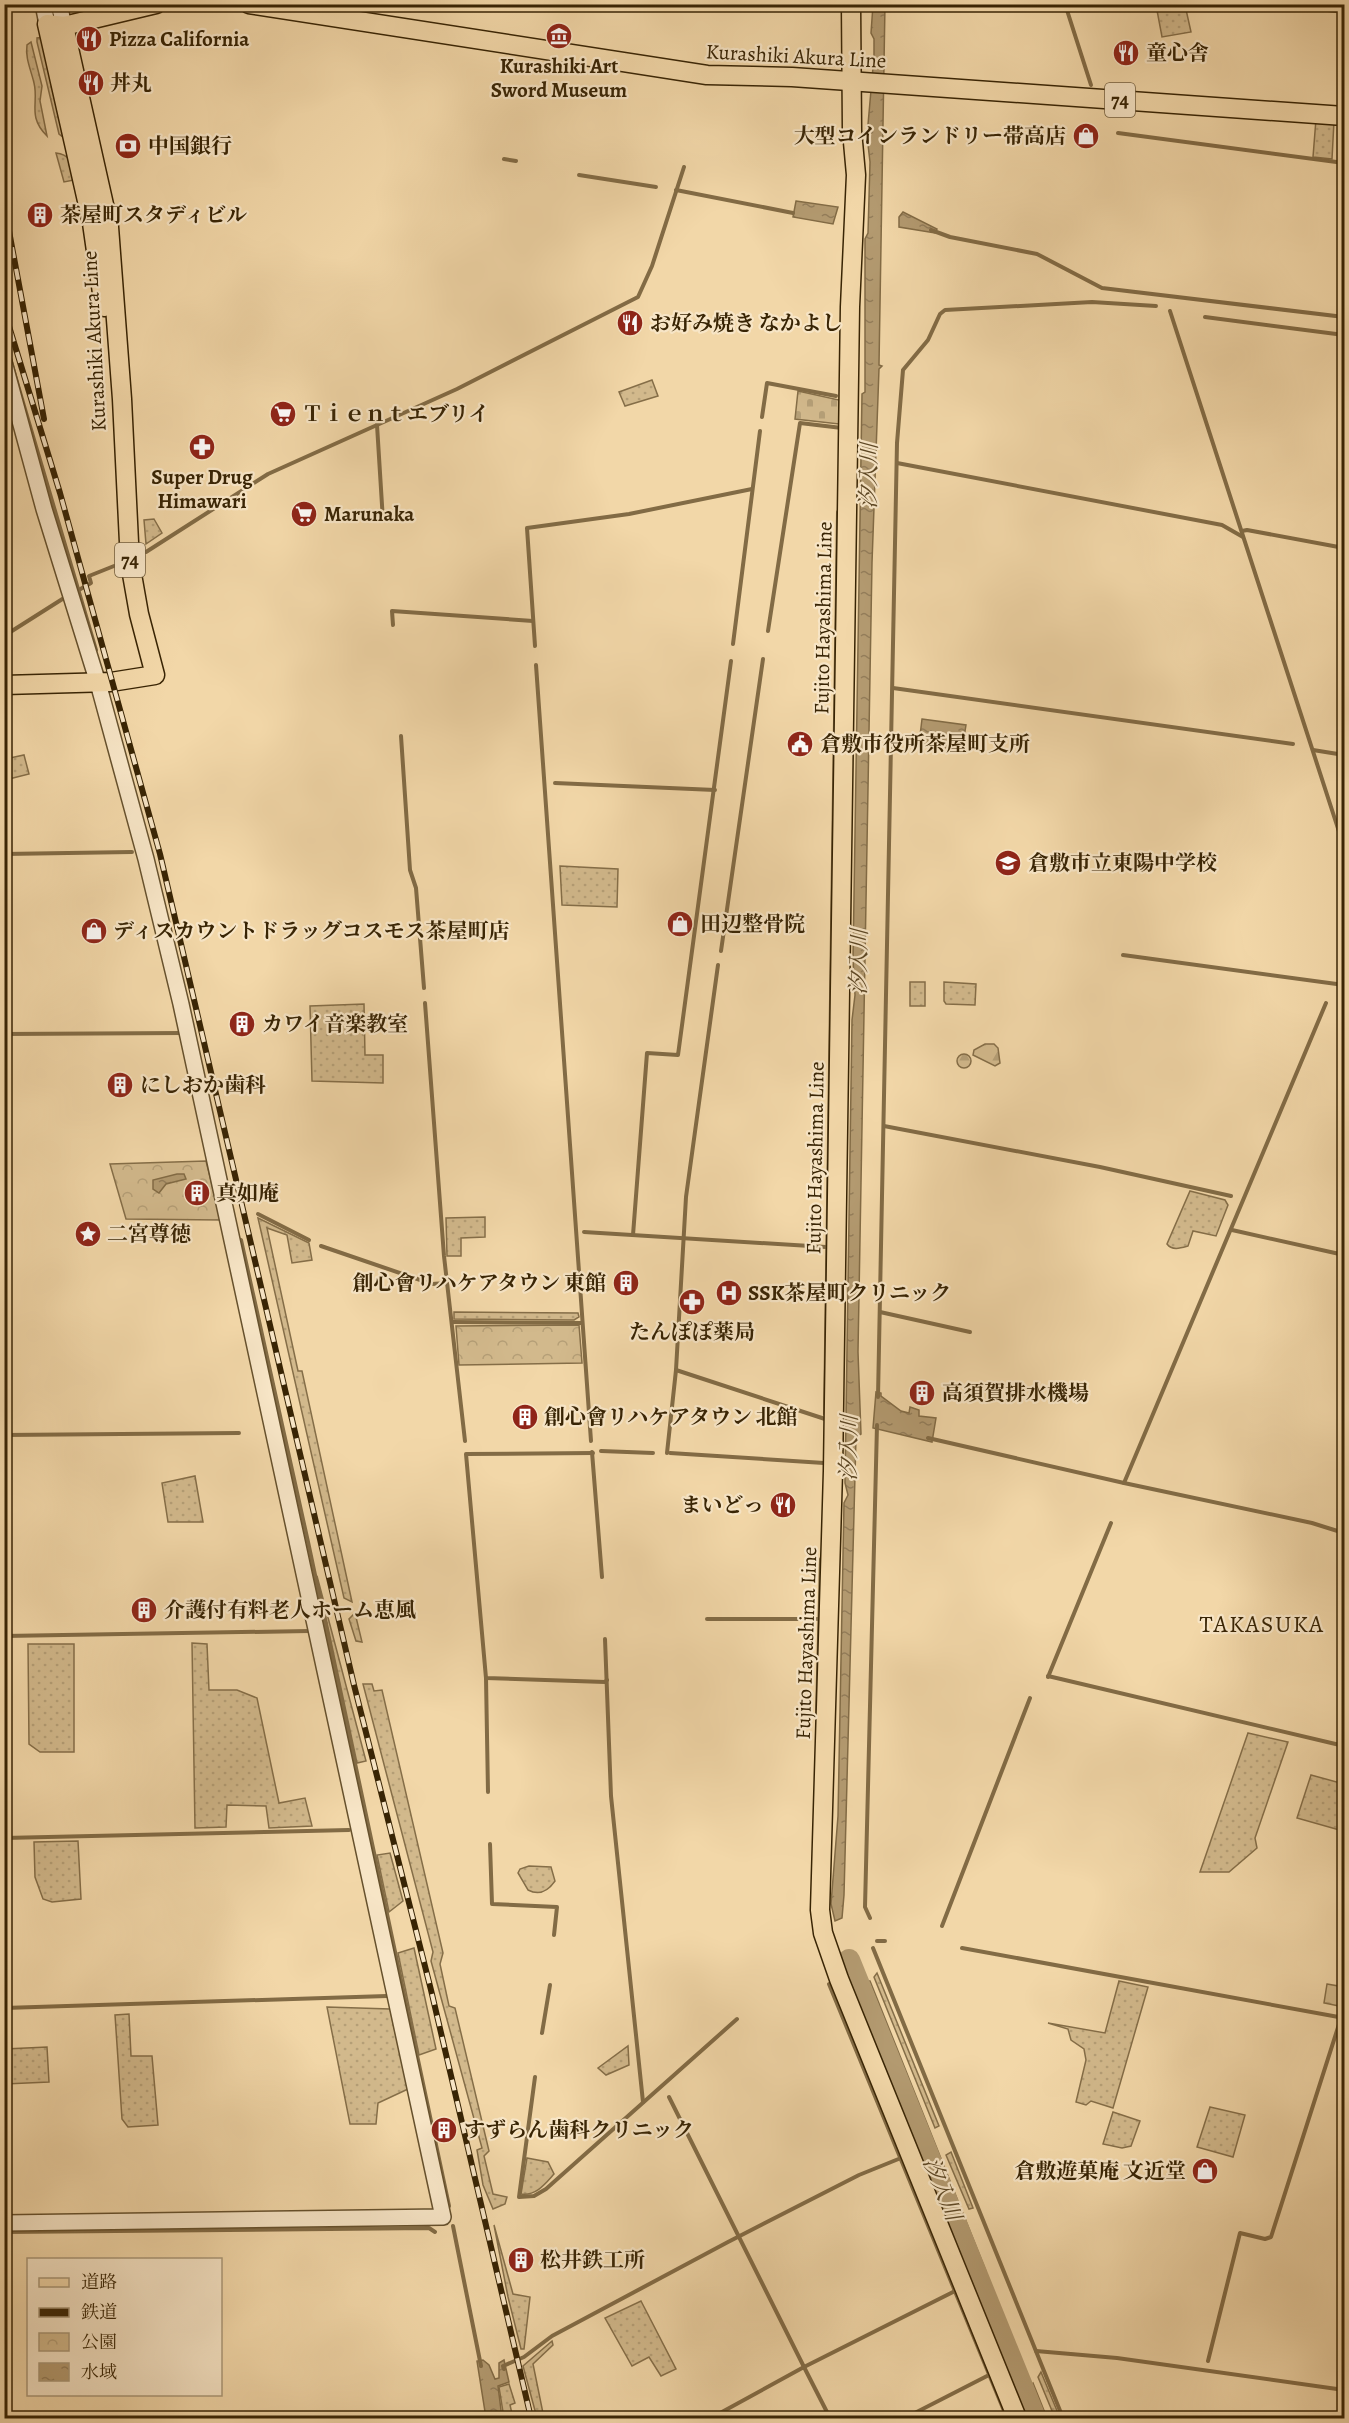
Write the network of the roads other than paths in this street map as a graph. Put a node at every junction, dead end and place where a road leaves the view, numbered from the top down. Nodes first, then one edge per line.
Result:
1 (43, 4) edge
2 (59, 4) edge
3 (156, 4) edge
4 (249, 4) edge
5 (851, 4) edge
6 (56, 25) junction
7 (72, 68) junction
8 (857, 82) junction
9 (1344, 116) edge
10 (72, 140) junction
11 (106, 212) junction
12 (105, 316) junction
13 (4, 362) edge
14 (122, 442) junction
15 (98, 683) junction
16 (4, 685) edge
17 (4, 2223) edge
18 (1017, 2418) edge

1 - 6 street
2 - 6 street
3 - 6 main road
4 - 8 main road, Kurashiki Akura Line / 74
5 - 8 main road, Fujito Hayashima Line
6 - 7 main road, Kurashiki Akura Line / 74
6 - 10 main road, Kurashiki Akura Line / 74
7 - 10 main road
7 - 11 main road, Kurashiki Akura Line / 74
8 - 9 main road, Kurashiki Akura Line / 74
8 - 18 main road, Fujito Hayashima Line
10 - 12 main road, Kurashiki Akura Line / 74
11 - 12 main road
11 - 14 main road, Kurashiki Akura Line / 74
12 - 14 main road, Kurashiki Akura Line / 74
13 - 15 street
14 - 15 main road, Kurashiki Akura Line / 74
15 - 16 main road, Kurashiki Akura Line / 74
15 - 17 street

